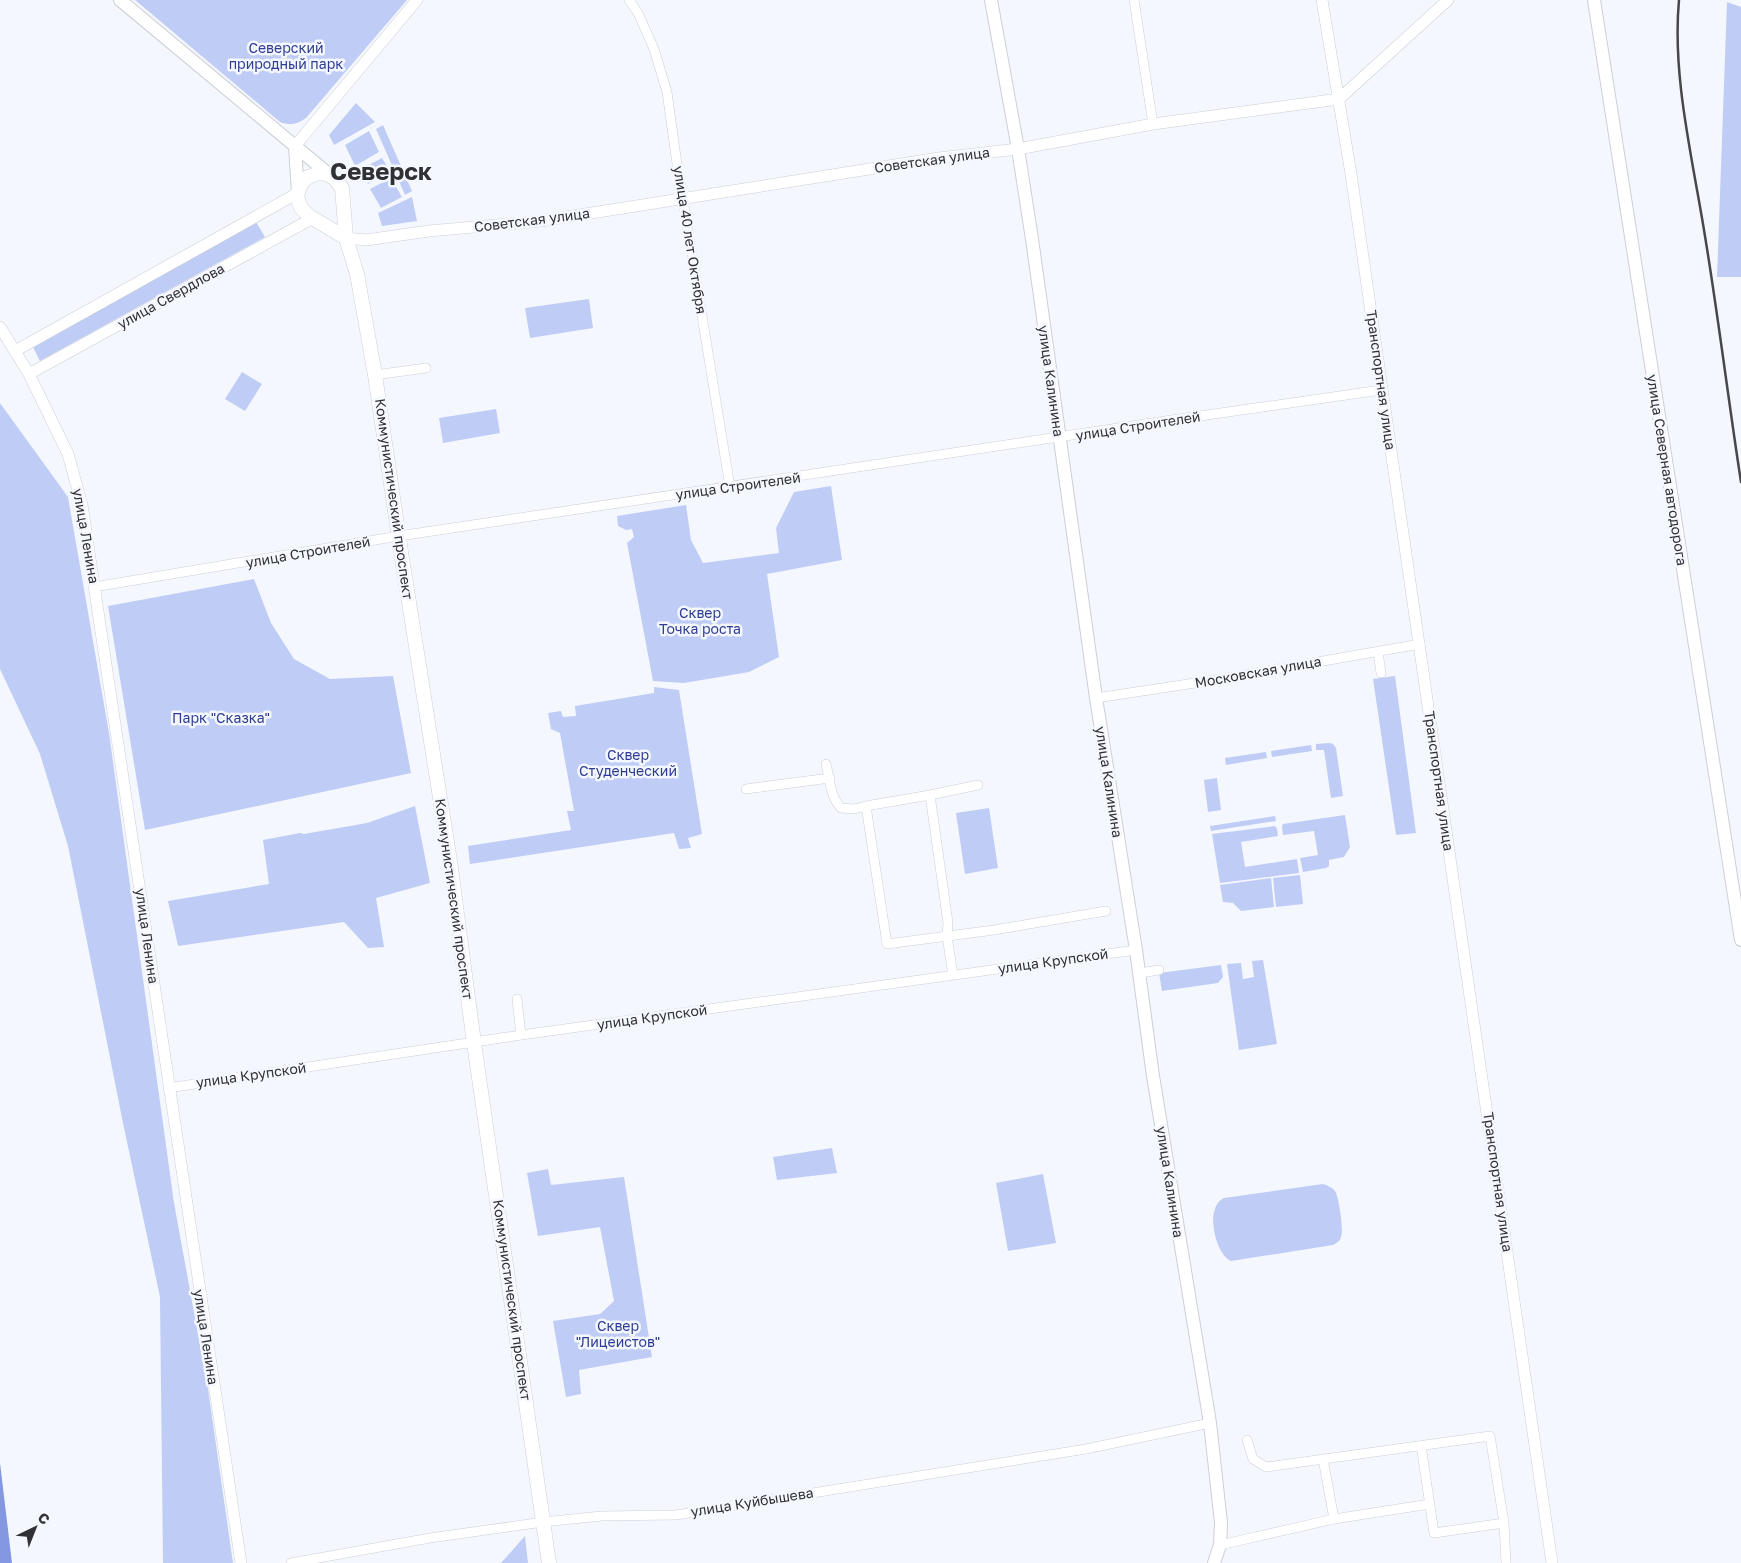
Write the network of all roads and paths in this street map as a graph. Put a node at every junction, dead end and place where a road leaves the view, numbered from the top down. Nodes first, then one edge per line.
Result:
1 (120, 0) edge
2 (417, 0) edge
3 (629, 0) edge
4 (991, 0) edge
5 (1134, 0) edge
6 (1322, 0) edge
7 (1448, 0) edge
8 (1594, 0) edge
9 (1339, 99) junction
10 (1153, 124) junction
11 (295, 146) junction
12 (1018, 149) junction
13 (331, 176) junction
14 (298, 193) junction
15 (683, 198) junction
16 (343, 201) junction
17 (313, 218) junction
18 (346, 238) junction
19 (0, 327) edge
20 (15, 351) junction
21 (426, 368) dead end
22 (29, 374) junction
23 (376, 375) junction
24 (1382, 390) junction
25 (1058, 438) junction
26 (730, 487) junction
27 (399, 536) junction
28 (94, 587) junction
29 (1420, 644) junction
30 (1378, 652) junction
31 (1381, 673) dead end
32 (1096, 698) junction
33 (826, 764) dead end
34 (830, 778) junction
35 (978, 785) dead end
36 (746, 789) dead end
37 (930, 795) junction
38 (866, 806) junction
39 (1106, 911) dead end
40 (947, 936) junction
41 (1741, 940) edge
42 (1136, 950) junction
43 (1159, 970) dead end
44 (1140, 973) junction
45 (953, 975) junction
46 (517, 999) dead end
47 (521, 1035) junction
48 (474, 1042) junction
49 (168, 1088) junction
50 (1210, 1423) junction
51 (1247, 1440) dead end
52 (1421, 1445) junction
53 (1324, 1459) junction
54 (1430, 1504) junction
55 (1334, 1519) junction
56 (543, 1522) junction
57 (1504, 1523) junction
58 (1220, 1545) junction
59 (240, 1563) edge
60 (291, 1563) edge
61 (549, 1563) edge
62 (1214, 1563) edge
63 (1506, 1563) edge
64 (1552, 1563) edge

1 - 11 main road
2 - 11 street
3 - 15 street, улица 40 лет Октября
4 - 12 main road, улица Калинина
5 - 10 street
6 - 9 street, Транспортная улица
7 - 9 street
8 - 41 main road, улица Северная автодорога
9 - 10 street, Советская улица
9 - 24 street, Транспортная улица
10 - 12 street, Советская улица
11 - 13 main road
11 - 14 main road
12 - 15 street, Советская улица
12 - 25 main road, улица Калинина
13 - 14 main road
13 - 16 main road
14 - 17 main road
14 - 20 street, улица Свердлова
15 - 18 street, Советская улица
15 - 26 street, улица 40 лет Октября
16 - 17 main road
16 - 18 main road, Коммунистический проспект
17 - 18 main road
17 - 22 street, улица Свердлова
18 - 23 main road, Коммунистический проспект
19 - 20 street, улица Ленина
20 - 22 street, улица Ленина
21 - 23 street
22 - 28 street, улица Ленина
23 - 27 main road, Коммунистический проспект
24 - 25 street, улица Строителей
24 - 29 street, Транспортная улица
25 - 26 street, улица Строителей
25 - 32 main road, улица Калинина
26 - 27 street, улица Строителей
27 - 28 street, улица Строителей
27 - 48 main road, Коммунистический проспект
28 - 49 street, улица Ленина
29 - 30 street, Московская улица
29 - 64 street, Транспортная улица
30 - 31 street
30 - 32 street, Московская улица
32 - 42 main road, улица Калинина
33 - 34 street
34 - 36 street
34 - 38 street
35 - 37 street
37 - 38 street
37 - 40 street
38 - 40 street
39 - 40 street
40 - 45 street
42 - 44 main road, улица Калинина
42 - 45 street, улица Крупской
43 - 44 street
44 - 50 main road, улица Калинина
45 - 47 street, улица Крупской
46 - 47 street
47 - 48 street, улица Крупской
48 - 49 street, улица Крупской
48 - 56 main road, Коммунистический проспект
49 - 59 street, улица Ленина
50 - 56 street, улица Куйбышева
50 - 58 main road, улица Калинина
51 - 53 street
52 - 53 street
52 - 54 street
52 - 57 street
53 - 55 street
54 - 55 street
54 - 57 street
55 - 58 street
56 - 60 street, улица Куйбышева
56 - 61 main road, Коммунистический проспект
57 - 63 street
58 - 62 main road, улица Калинина

